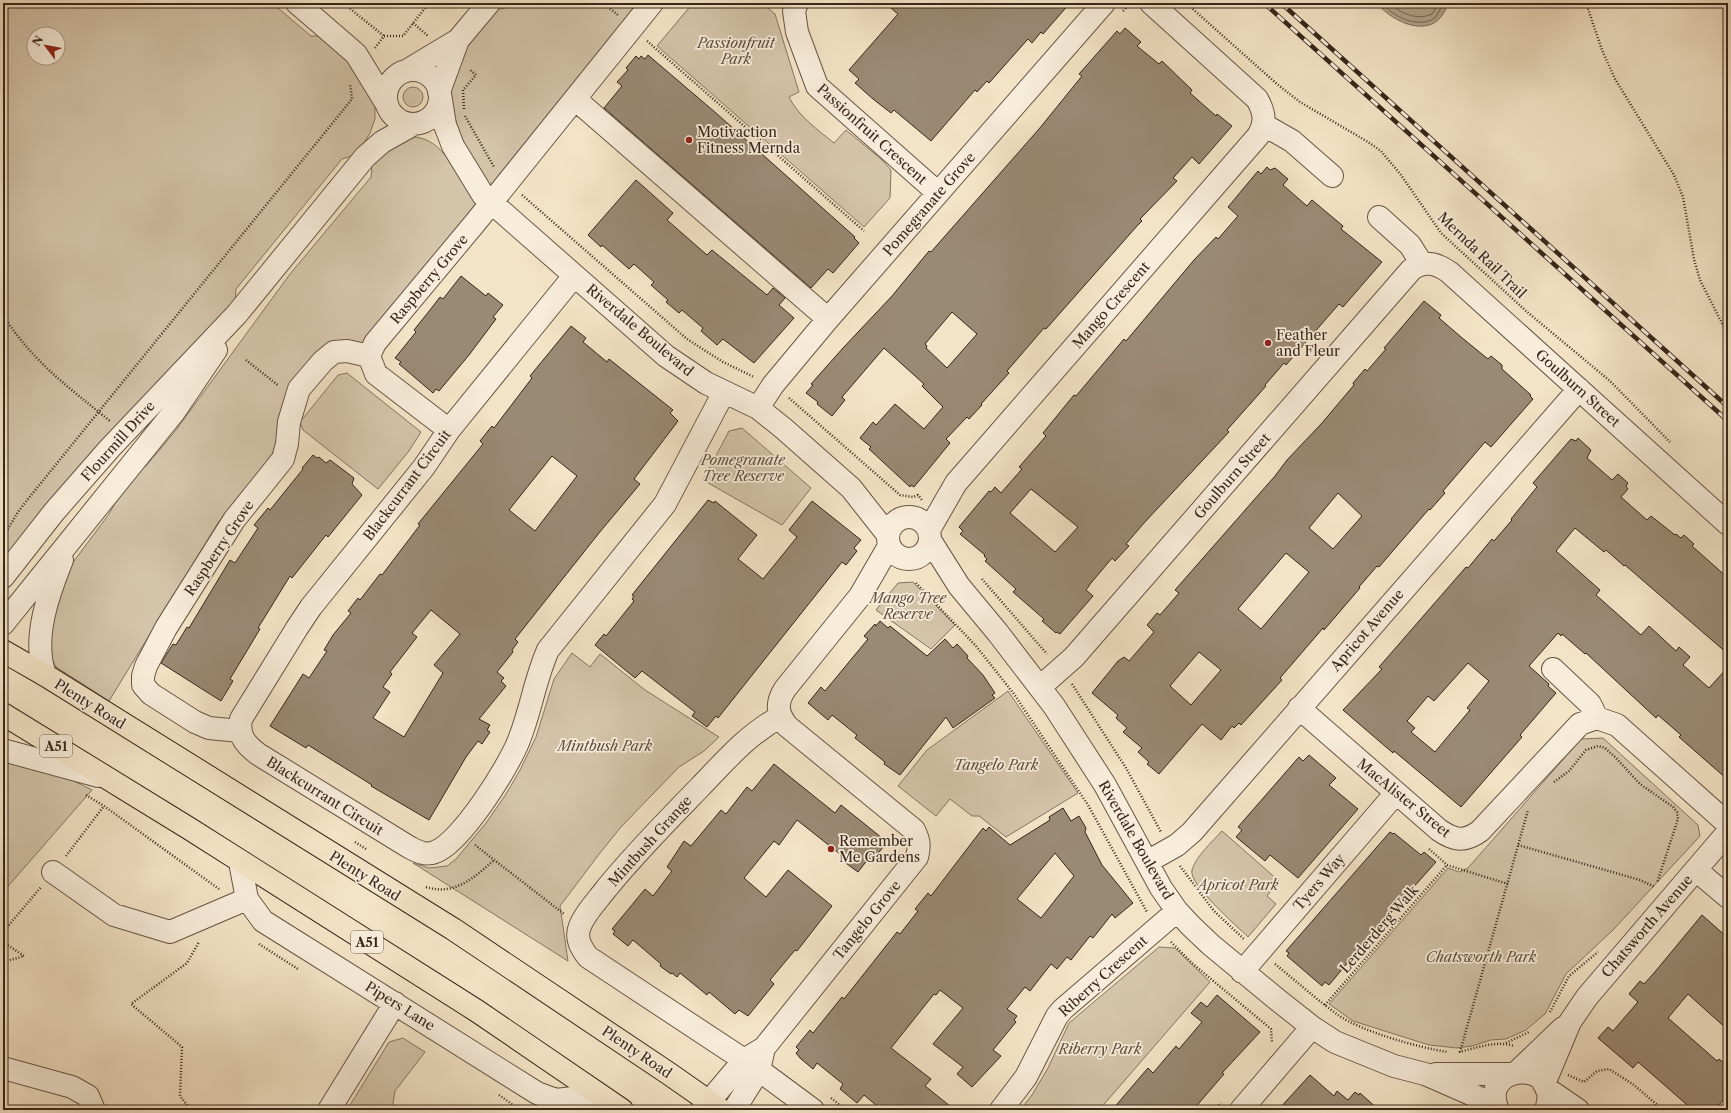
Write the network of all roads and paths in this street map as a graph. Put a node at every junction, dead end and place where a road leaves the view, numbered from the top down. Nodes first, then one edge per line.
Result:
1 (297, 3) edge
2 (343, 3) edge
3 (430, 3) edge
4 (488, 3) edge
5 (603, 3) edge
6 (652, 3) edge
7 (797, 3) edge
8 (1131, 3) edge
9 (1151, 3) edge
10 (1186, 3) edge
11 (1586, 3) edge
12 (1113, 8) edge
13 (632, 28) junction
14 (384, 36) junction
15 (458, 40) junction
16 (362, 58) junction
17 (408, 70) junction
18 (440, 93) junction
19 (575, 99) junction
20 (387, 103) junction
21 (414, 124) junction
22 (1264, 126) junction
23 (453, 146) junction
24 (365, 157) junction
25 (1332, 176) dead end
26 (938, 193) junction
27 (491, 203) junction
28 (1379, 217) dead end
29 (864, 231) dead end
30 (1422, 264) junction
31 (574, 276) junction
32 (237, 314) junction
33 (3, 315) edge
34 (828, 319) junction
35 (1728, 335) edge
36 (369, 356) junction
37 (246, 360) dead end
38 (1579, 389) junction
39 (724, 392) junction
40 (295, 400) junction
41 (758, 408) junction
42 (99, 412) junction
43 (449, 430) junction
44 (125, 432) junction
45 (1672, 444) dead end
46 (956, 483) junction
47 (851, 488) junction
48 (906, 517) junction
49 (1728, 524) edge
50 (930, 535) junction
51 (3, 537) edge
52 (70, 540) junction
53 (899, 550) junction
54 (4, 575) edge
55 (916, 582) dead end
56 (959, 586) junction
57 (3, 624) edge
58 (3, 651) edge
59 (1553, 669) dead end
60 (45, 675) junction
61 (1040, 686) junction
62 (1299, 708) junction
63 (3, 714) edge
64 (780, 717) junction
65 (1597, 718) junction
66 (240, 731) junction
67 (3, 750) edge
68 (109, 778) junction
69 (1550, 785) dead end
70 (1396, 793) junction
71 (1530, 803) dead end
72 (1728, 824) edge
73 (459, 832) junction
74 (1728, 832) edge
75 (1518, 845) junction
76 (240, 862) junction
77 (1147, 862) junction
78 (1447, 865) dead end
79 (1696, 870) junction
80 (54, 872) dead end
81 (1655, 887) junction
82 (1651, 892) dead end
83 (1728, 898) edge
84 (247, 899) junction
85 (1177, 911) junction
86 (579, 927) junction
87 (1159, 927) junction
88 (202, 936) dead end
89 (3, 942) edge
90 (1602, 947) dead end
91 (3, 959) edge
92 (1242, 972) junction
93 (395, 1003) junction
94 (1326, 1005) dead end
95 (1546, 1016) dead end
96 (1570, 1022) junction
97 (1312, 1027) junction
98 (1532, 1030) dead end
99 (1506, 1043) dead end
100 (1272, 1044) dead end
101 (1459, 1052) dead end
102 (751, 1065) junction
103 (3, 1068) edge
104 (1514, 1073) junction
105 (1425, 1074) junction
106 (1545, 1086) junction
107 (599, 1095) junction
108 (1233, 1104) edge
109 (711, 1107) edge
110 (1497, 1109) edge
111 (94, 1110) edge
112 (191, 1110) edge
113 (329, 1110) edge
114 (622, 1110) edge
115 (734, 1110) edge
116 (813, 1110) edge
117 (1001, 1110) edge
118 (1215, 1110) edge
119 (1546, 1110) edge
120 (1578, 1110) edge

1 - 16 street
2 - 14 path
3 - 14 path
4 - 15 street
5 - 13 path
6 - 13 street, Raspberry Grove
7 - 26 street, Passionfruit Crescent
8 - 12 path
9 - 22 street
10 - 45 path, Mernda Rail Trail
11 - 35 path
12 - 26 street, Pomegranate Grove
13 - 19 street, Raspberry Grove
13 - 29 path
14 - 16 path
15 - 17 street
15 - 18 street
16 - 17 street
16 - 20 street
16 - 42 path
17 - 18 street
17 - 20 street
18 - 21 street
18 - 23 street, Riverdale Boulevard
19 - 27 street, Raspberry Grove
19 - 34 street
20 - 21 street
20 - 24 street, Flourmill Drive
21 - 23 street, Riverdale Boulevard
21 - 24 street, Flourmill Drive
22 - 25 street
22 - 46 street, Mango Crescent
23 - 27 street, Riverdale Boulevard
24 - 32 street, Flourmill Drive
26 - 34 street, Pomegranate Grove
27 - 31 street, Riverdale Boulevard
27 - 36 street, Raspberry Grove
28 - 30 street
30 - 38 street, Goulburn Street
30 - 61 street, Goulburn Street
31 - 39 street, Riverdale Boulevard
31 - 43 street, Blackcurrant Circuit
32 - 44 street, Flourmill Drive
32 - 52 street, Flourmill Drive
33 - 42 path
34 - 41 street, Pomegranate Grove
36 - 40 street, Raspberry Grove
36 - 43 street
37 - 40 path
38 - 49 street, Goulburn Street
38 - 62 street, Apricot Avenue
39 - 41 street, Riverdale Boulevard
39 - 73 street, Blackcurrant Circuit
40 - 66 street, Raspberry Grove
41 - 47 street, Riverdale Boulevard
42 - 44 path
42 - 51 path
43 - 66 street, Blackcurrant Circuit
44 - 54 street, Flourmill Drive
46 - 48 street, Mango Crescent
46 - 50 street, Mango Crescent
47 - 48 street, Riverdale Boulevard
47 - 53 street, Riverdale Boulevard
48 - 50 street
48 - 53 street
50 - 53 street
50 - 56 street, Riverdale Boulevard
52 - 57 street, Flourmill Drive
52 - 60 street, Flourmill Drive
53 - 56 street, Riverdale Boulevard
53 - 64 street
55 - 87 path
56 - 61 street, Riverdale Boulevard
58 - 60 highway, Plenty Road
59 - 65 street
60 - 109 highway, Plenty Road
61 - 77 street, Riverdale Boulevard
62 - 70 street, MacAlister Street
62 - 77 street, Apricot Avenue
63 - 68 highway, A51
64 - 86 street, Mintbush Grange
64 - 102 street, Tangelo Grove
65 - 70 street, MacAlister Street
65 - 72 street
66 - 73 street, Blackcurrant Circuit
67 - 68 street
68 - 76 highway, A51
69 - 81 path
70 - 92 street, Tyers Way
71 - 75 path
73 - 86 path
74 - 79 street, Chatsworth Avenue
75 - 81 path
75 - 101 path
76 - 84 street, Pipers Lane
76 - 107 highway, A51
77 - 85 street, Riverdale Boulevard
78 - 94 path, Lerderderg Walk
79 - 83 street
79 - 96 street, Chatsworth Avenue
80 - 84 street
81 - 82 path
84 - 93 street, Pipers Lane
85 - 87 street, Riberry Crescent
85 - 92 street, Riverdale Boulevard
86 - 102 street
87 - 100 path
87 - 117 street, Riberry Crescent
88 - 112 path
89 - 91 path
90 - 95 path
92 - 97 street, Riverdale Boulevard
93 - 107 street, Pipers Lane
93 - 113 street
96 - 104 street, Chatsworth Avenue
96 - 106 street, Chatsworth Avenue
97 - 105 street, Riverdale Boulevard
97 - 108 street
98 - 99 path
102 - 109 street, Tangelo Grove
102 - 115 street, Tangelo Grove
102 - 116 street
103 - 111 street
104 - 105 street, Riverdale Boulevard
104 - 106 street, Riverdale Boulevard
104 - 110 street, Chatsworth Avenue
105 - 110 street, Riverdale Boulevard
106 - 119 street
106 - 120 street
107 - 114 highway, A51
108 - 118 path

